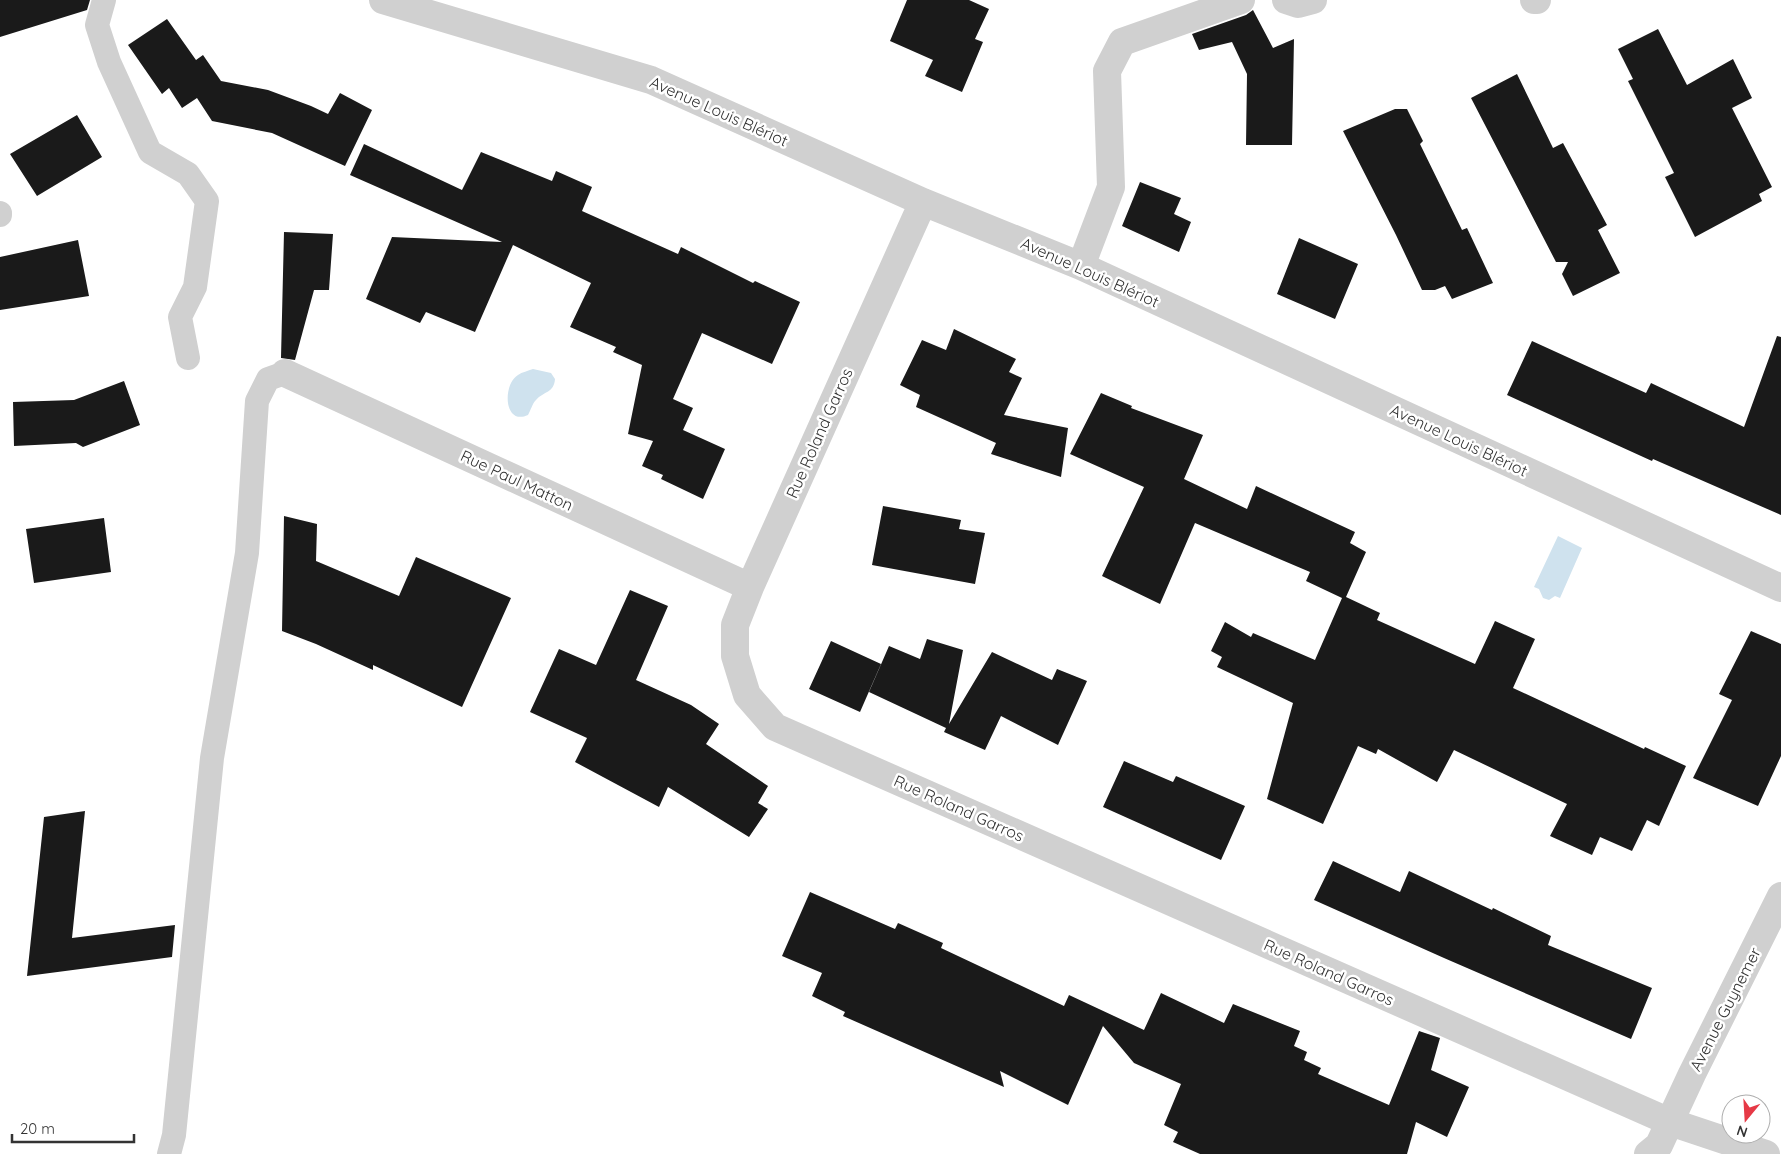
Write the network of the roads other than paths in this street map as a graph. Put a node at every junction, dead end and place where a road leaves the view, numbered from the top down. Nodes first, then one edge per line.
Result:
1 (104, 0) edge
2 (383, 0) edge
3 (1241, 0) edge
4 (1286, 0) edge
5 (1313, 0) edge
6 (923, 202) junction
7 (1081, 266) junction
8 (188, 358) dead end
9 (285, 372) joint
10 (750, 587) junction
11 (1781, 588) edge
12 (1781, 896) edge
13 (1670, 1122) junction
14 (170, 1154) edge
15 (1648, 1154) edge
16 (1766, 1154) edge

1 - 8 lane
2 - 6 street, Avenue Louis Blériot
3 - 7 street
4 - 5 street
6 - 7 street, Avenue Louis Blériot
6 - 10 street, Rue Roland Garros
7 - 11 street, Avenue Louis Blériot
9 - 10 street, Rue Paul Matton
9 - 14 lane
10 - 13 street, Rue Roland Garros
12 - 13 street, Avenue Guynemer
13 - 15 street, Avenue Guynemer
13 - 16 street, Rue Roland Garros

